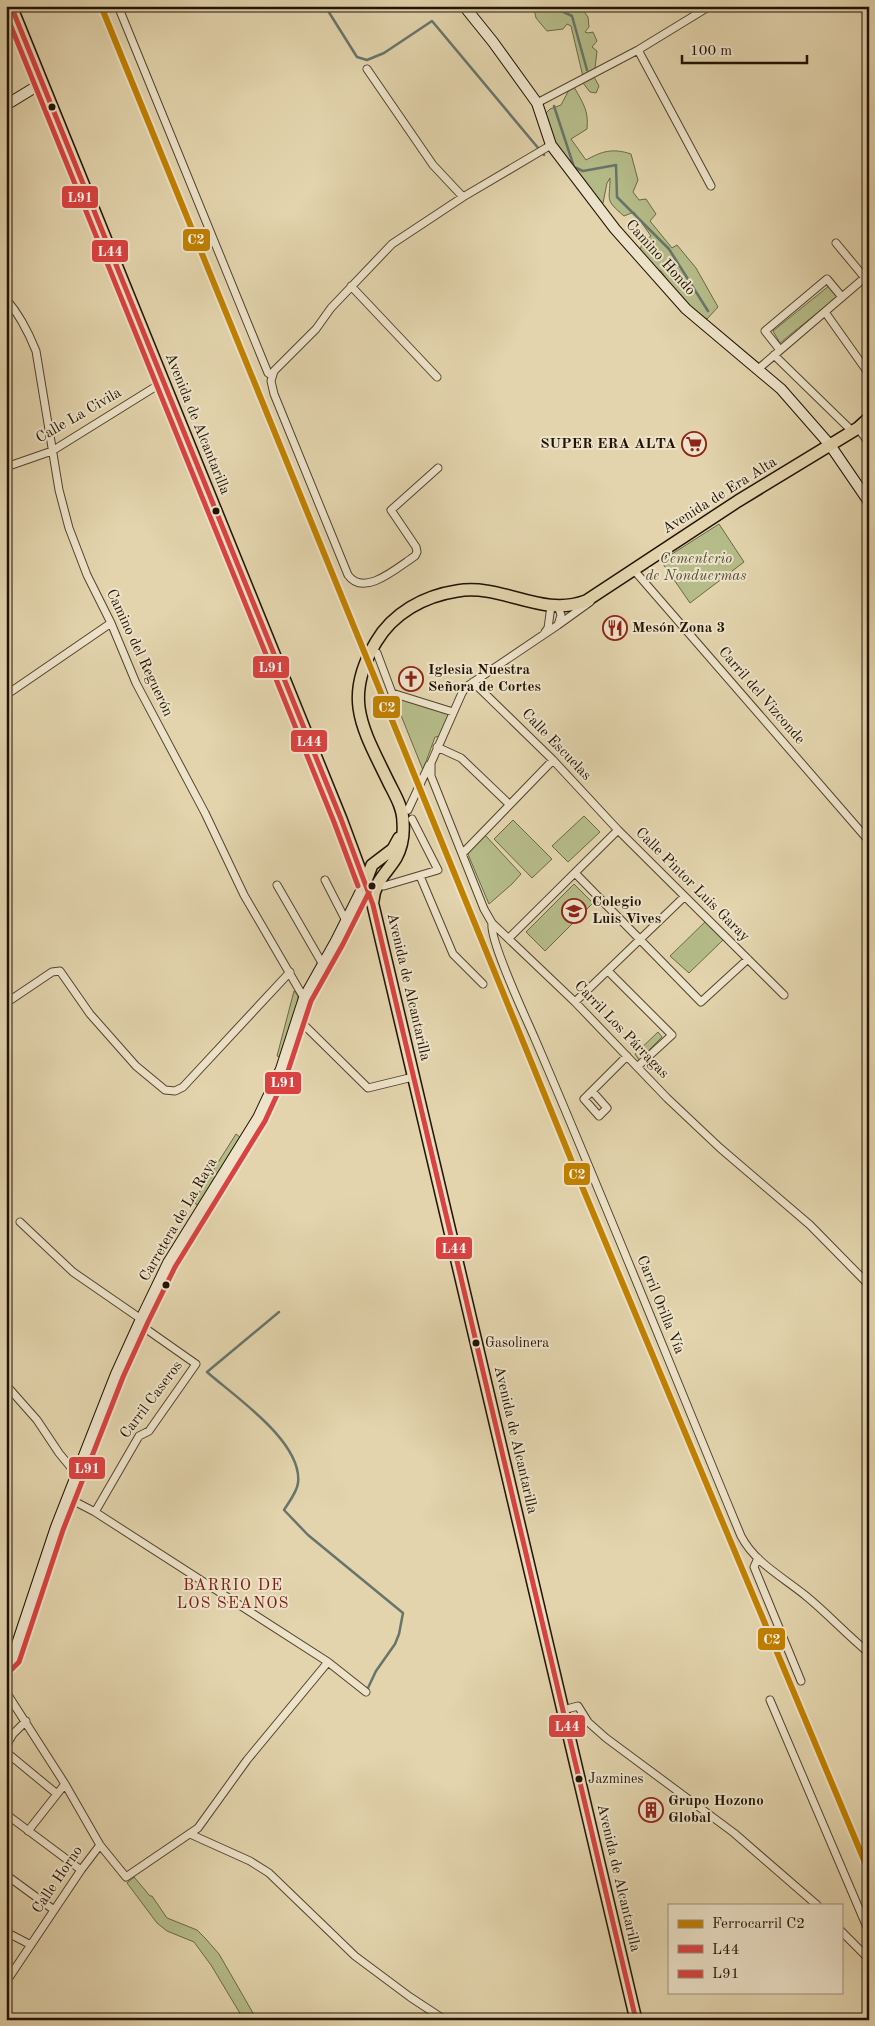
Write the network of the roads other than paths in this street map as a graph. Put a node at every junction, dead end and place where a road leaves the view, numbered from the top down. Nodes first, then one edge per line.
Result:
1 (10, 6) edge
2 (118, 6) edge
3 (464, 6) edge
4 (710, 6) edge
5 (638, 50) junction
6 (367, 69) dead end
7 (42, 83) junction
8 (536, 103) junction
9 (6, 104) edge
10 (544, 149) junction
11 (710, 186) dead end
12 (463, 197) junction
13 (836, 243) dead end
14 (867, 276) edge
15 (352, 286) junction
16 (842, 297) junction
17 (6, 300) edge
18 (825, 312) junction
19 (777, 353) junction
20 (757, 370) junction
21 (869, 374) edge
22 (272, 376) junction
23 (437, 377) dead end
24 (163, 382) junction
25 (869, 418) edge
26 (855, 430) junction
27 (869, 443) edge
28 (830, 446) junction
29 (52, 451) junction
30 (6, 467) edge
31 (438, 468) dead end
32 (869, 502) edge
33 (633, 569) junction
34 (594, 597) junction
35 (555, 606) junction
36 (111, 623) junction
37 (558, 625) junction
38 (545, 633) junction
39 (377, 653) dead end
40 (473, 682) junction
41 (6, 695) edge
42 (453, 712) junction
43 (437, 747) junction
44 (553, 760) junction
45 (431, 763) junction
46 (509, 804) junction
47 (408, 810) dead end
48 (408, 823) junction
49 (618, 830) junction
50 (869, 841) edge
51 (353, 850) junction
52 (463, 853) junction
53 (375, 861) junction
54 (575, 873) junction
55 (383, 874) junction
56 (420, 876) junction
57 (325, 880) dead end
58 (370, 884) junction
59 (277, 885) dead end
60 (684, 897) junction
61 (346, 921) junction
62 (492, 923) junction
63 (510, 938) junction
64 (640, 939) junction
65 (748, 959) junction
66 (322, 963) junction
67 (608, 970) junction
68 (290, 972) junction
69 (483, 984) dead end
70 (784, 995) dead end
71 (304, 998) junction
72 (575, 1002) junction
73 (6, 1003) edge
74 (298, 1019) junction
75 (627, 1056) junction
76 (637, 1067) junction
77 (413, 1077) junction
78 (592, 1092) dead end
79 (20, 1222) dead end
80 (869, 1285) edge
81 (140, 1322) junction
82 (6, 1385) edge
83 (77, 1475) junction
84 (68, 1498) junction
85 (95, 1512) junction
86 (758, 1558) junction
87 (869, 1654) edge
88 (328, 1662) junction
89 (6, 1665) edge
90 (801, 1681) dead end
91 (6, 1692) edge
92 (366, 1692) dead end
93 (770, 1700) dead end
94 (563, 1710) junction
95 (26, 1721) junction
96 (6, 1746) edge
97 (6, 1752) edge
98 (65, 1784) junction
99 (57, 1794) junction
100 (6, 1814) edge
101 (28, 1831) junction
102 (190, 1834) junction
103 (100, 1844) junction
104 (81, 1870) junction
105 (6, 1875) edge
106 (816, 1904) edge
107 (54, 1910) junction
108 (6, 1932) edge
109 (842, 1932) edge
110 (869, 1932) edge
111 (31, 1945) junction
112 (869, 1959) edge
113 (6, 1982) edge
114 (445, 2020) edge
115 (636, 2020) edge

1 - 7 main road, Avenida de Alcantarilla
2 - 22 street
3 - 8 main road, Camino Hondo
4 - 5 street
5 - 8 street
5 - 11 street
6 - 12 street
7 - 9 main road
7 - 24 main road, Avenida de Alcantarilla
8 - 10 main road, Camino Hondo
10 - 12 street
10 - 20 main road, Camino Hondo
12 - 15 street
13 - 14 street
14 - 16 street
15 - 22 street
15 - 23 street
16 - 18 street
16 - 19 street
17 - 29 street, Camino del Reguerón
18 - 19 street
18 - 21 street
19 - 20 street
19 - 26 street
20 - 28 main road, Camino Hondo
22 - 31 street
24 - 29 street, Calle La Civila
24 - 51 main road, Avenida de Alcantarilla
25 - 26 main road, Avenida de Era Alta
26 - 27 street
26 - 28 main road, Avenida de Era Alta
28 - 32 main road, Camino Hondo
28 - 33 main road, Avenida de Era Alta
29 - 30 street, Calle La Civila
29 - 36 street, Camino del Reguerón
33 - 34 main road, Avenida de Era Alta
33 - 50 street, Carril del Vizconde
34 - 35 main road, Avenida de Era Alta
34 - 37 street
35 - 37 street
35 - 38 street
35 - 48 main road, Avenida de Era Alta
36 - 41 street
36 - 68 street, Camino del Reguerón
37 - 38 street
38 - 40 street
39 - 42 street
40 - 42 street
40 - 44 street, Calle Escuelas
42 - 43 street
43 - 45 street
43 - 46 street
44 - 46 street
44 - 49 street, Calle Escuelas
45 - 47 street
45 - 52 street, Carril Los Párragas
46 - 52 street
48 - 53 main road
48 - 55 main road, Avenida de Era Alta
48 - 56 street
49 - 54 street
49 - 60 street, Calle Pintor Luis Garay
51 - 53 main road
51 - 58 main road, Avenida de Alcantarilla
52 - 62 street, Carril Los Párragas
53 - 55 street
53 - 58 main road
54 - 63 street
54 - 64 street
55 - 58 main road, Avenida de Era Alta
56 - 58 street
56 - 69 street
57 - 61 street
58 - 61 main road, Carretera de La Raya
58 - 77 main road, Avenida de Alcantarilla
59 - 66 street
60 - 64 street
60 - 65 street, Calle Pintor Luis Garay
61 - 66 main road, Carretera de La Raya
62 - 63 street, Carril Los Párragas
62 - 86 street, Carril Orilla Vía
63 - 72 street, Carril Los Párragas
64 - 65 street
64 - 67 street
65 - 70 street, Calle Pintor Luis Garay
66 - 71 main road, Carretera de La Raya
67 - 72 street
67 - 76 street
68 - 71 street, Camino del Reguerón
68 - 73 street
71 - 74 main road, Carretera de La Raya
72 - 75 street, Carril Los Párragas
74 - 77 street
74 - 81 main road, Carretera de La Raya
75 - 76 street, Carril Los Párragas
75 - 78 street
76 - 80 street, Carril Los Párragas
77 - 94 main road, Avenida de Alcantarilla
79 - 81 street, Carril Caseros
81 - 83 main road, Carretera de La Raya
81 - 85 street, Carril Caseros
82 - 83 street
83 - 84 main road, Carretera de La Raya
84 - 85 street
84 - 89 main road, Carretera de La Raya
85 - 88 street
86 - 87 street, Carril Orilla Vía
86 - 90 street
88 - 92 street
88 - 102 street
91 - 95 street
93 - 110 street
94 - 106 street
94 - 115 main road, Avenida de Alcantarilla
95 - 96 street
95 - 98 street
97 - 99 street
98 - 99 street
98 - 103 street
99 - 101 street
100 - 101 street
101 - 104 street
102 - 103 street
102 - 114 street
103 - 104 street, Calle Horno
104 - 107 street, Calle Horno
105 - 107 street
107 - 111 street, Calle Horno
108 - 111 street
109 - 112 street
111 - 113 street, Calle Horno

